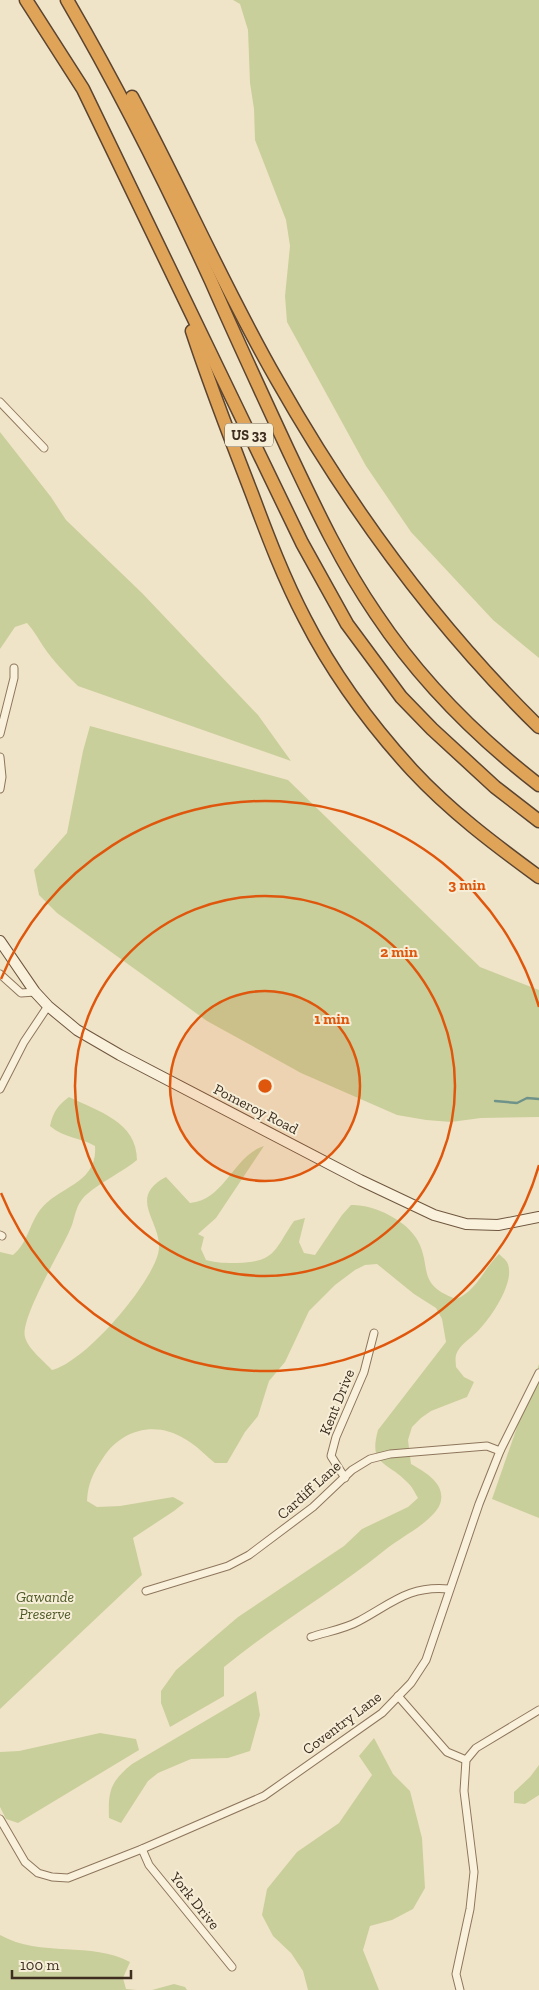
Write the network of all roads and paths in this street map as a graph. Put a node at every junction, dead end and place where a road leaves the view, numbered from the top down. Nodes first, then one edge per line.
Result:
1 (26, 0) edge
2 (67, 0) edge
3 (172, 274) junction
4 (0, 402) edge
5 (44, 448) dead end
6 (14, 668) dead end
7 (539, 727) edge
8 (0, 734) edge
9 (0, 757) edge
10 (539, 785) edge
11 (0, 789) edge
12 (539, 821) edge
13 (539, 877) edge
14 (0, 941) edge
15 (0, 974) edge
16 (35, 992) junction
17 (48, 1006) junction
18 (0, 1089) edge
19 (539, 1217) edge
20 (374, 1333) dead end
21 (539, 1373) edge
22 (500, 1451) junction
23 (345, 1478) junction
24 (449, 1589) junction
25 (146, 1591) dead end
26 (311, 1637) dead end
27 (398, 1696) junction
28 (539, 1710) edge
29 (466, 1760) junction
30 (0, 1819) edge
31 (142, 1849) junction
32 (232, 1967) dead end
33 (460, 1990) edge

1 - 3 highway, US 33
2 - 7 highway
2 - 10 highway, US 33
3 - 12 highway, US 33
3 - 13 highway
4 - 5 street
6 - 8 street
9 - 11 street
14 - 16 street, Pomeroy Road
15 - 16 street
16 - 17 street, Pomeroy Road
17 - 18 street
17 - 19 street, Pomeroy Road
20 - 23 street, Kent Drive
21 - 22 street, Coventry Lane
22 - 23 street, Cardiff Lane
22 - 24 street, Coventry Lane
23 - 25 street, Cardiff Lane
24 - 26 street
24 - 27 street, Coventry Lane
27 - 29 street
27 - 31 street, Coventry Lane
28 - 29 street
29 - 33 street
30 - 31 street, Coventry Lane
31 - 32 street, York Drive

